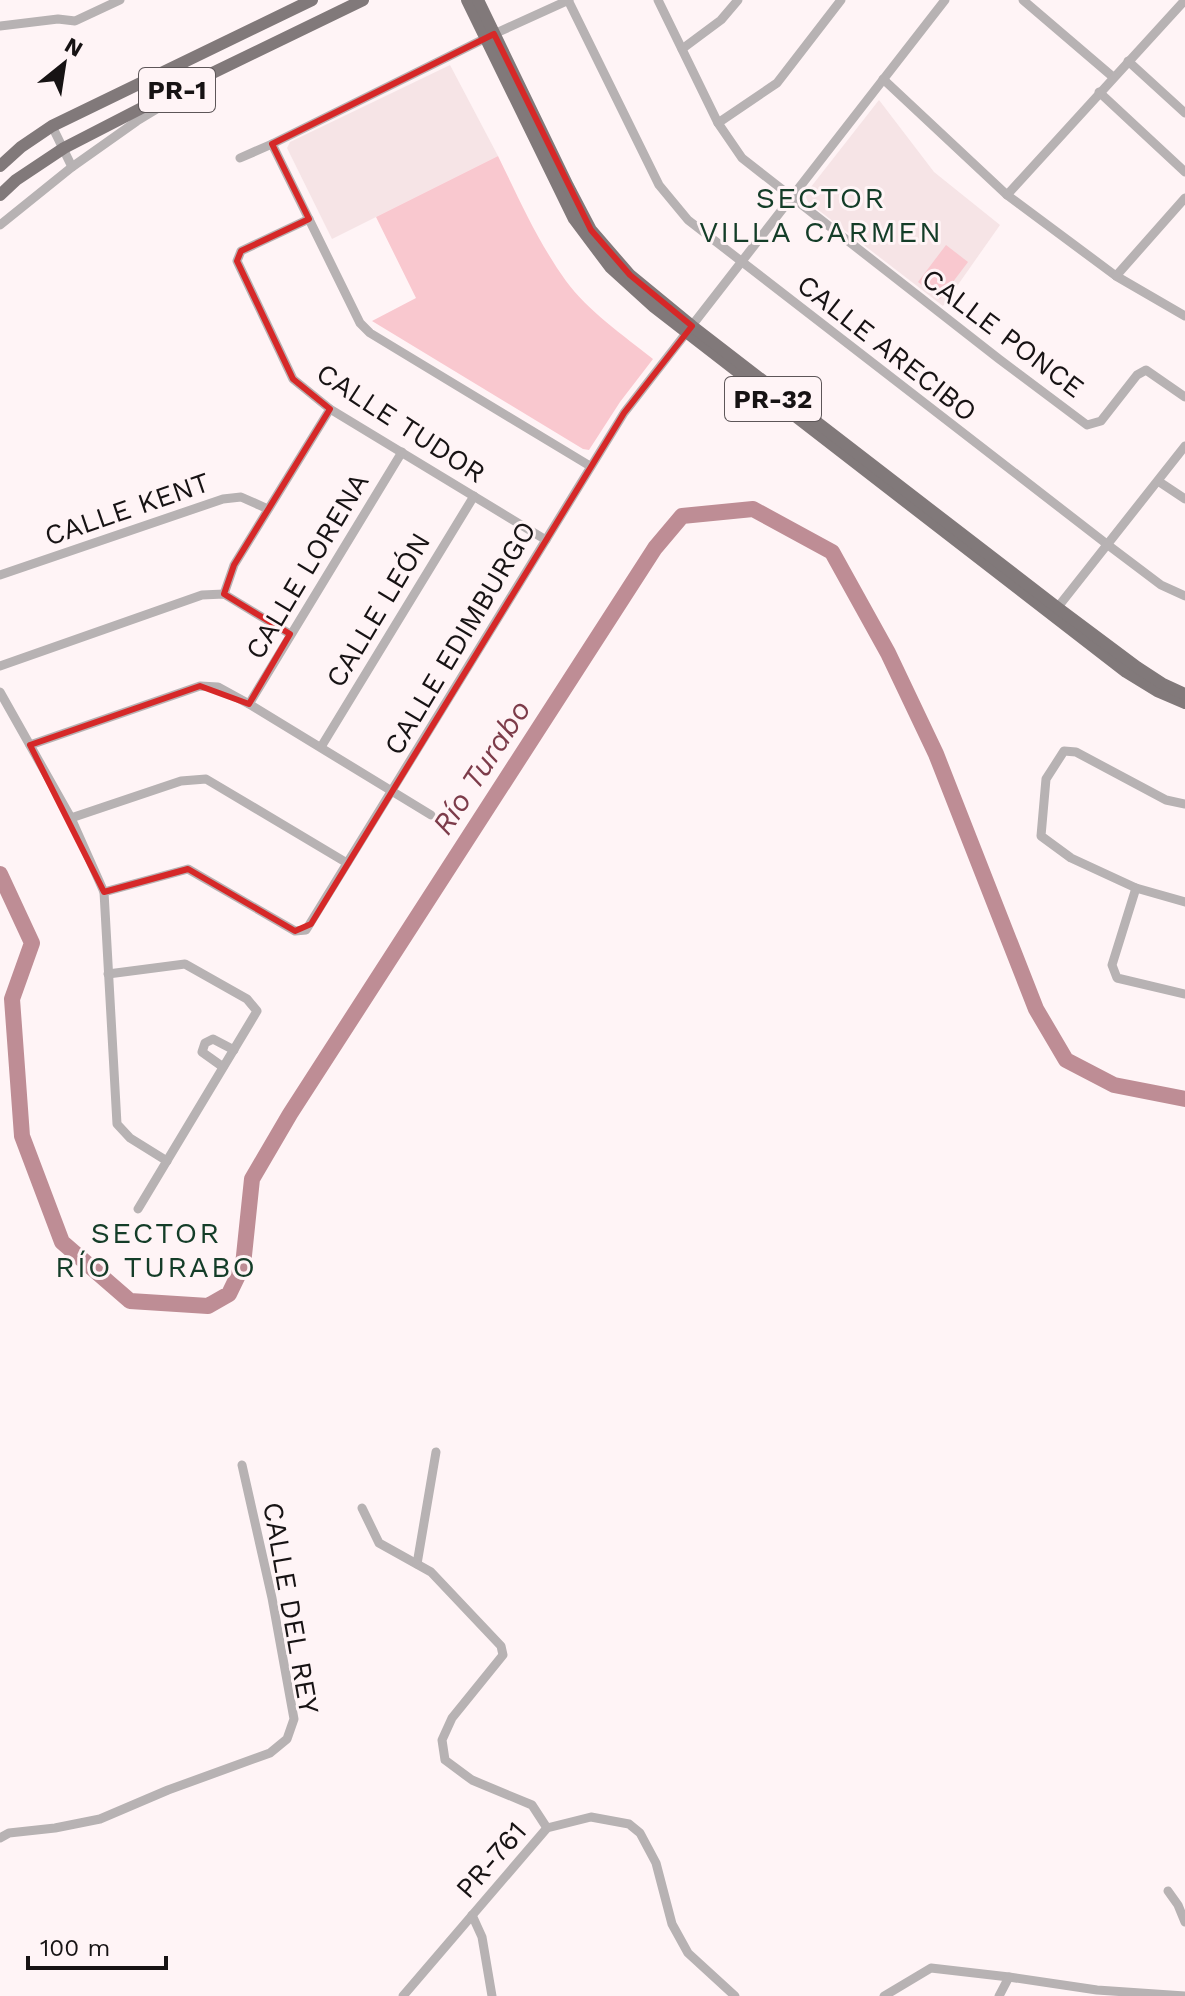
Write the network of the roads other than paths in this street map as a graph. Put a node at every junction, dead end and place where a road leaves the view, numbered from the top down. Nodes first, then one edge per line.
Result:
1 (120, 0) edge
2 (312, 0) edge
3 (363, 0) edge
4 (467, 0) edge
5 (478, 0) edge
6 (568, 0) edge
7 (658, 0) edge
8 (738, 0) edge
9 (841, 0) edge
10 (945, 0) edge
11 (1023, 0) edge
12 (1185, 0) edge
13 (0, 26) edge
14 (489, 36) junction
15 (682, 49) junction
16 (1128, 61) junction
17 (212, 74) junction
18 (1113, 77) junction
19 (883, 79) junction
20 (1099, 92) junction
21 (1185, 113) edge
22 (718, 123) junction
23 (52, 126) junction
24 (272, 144) junction
25 (64, 148) junction
26 (240, 158) dead end
27 (0, 166) edge
28 (72, 167) junction
29 (1185, 172) edge
30 (0, 195) edge
31 (1007, 195) junction
32 (792, 197) junction
33 (1185, 198) edge
34 (309, 219) junction
35 (0, 225) edge
36 (741, 262) junction
37 (1116, 276) junction
38 (1185, 316) edge
39 (690, 330) junction
40 (1185, 397) edge
41 (330, 409) junction
42 (1185, 446) edge
43 (402, 452) junction
44 (590, 466) junction
45 (1158, 481) junction
46 (474, 496) junction
47 (1185, 499) edge
48 (268, 509) junction
49 (546, 540) junction
50 (1108, 545) junction
51 (0, 575) edge
52 (224, 594) junction
53 (1185, 596) edge
54 (1055, 612) junction
55 (290, 634) junction
56 (0, 666) edge
57 (0, 692) edge
58 (1185, 694) edge
59 (1185, 703) edge
60 (249, 704) junction
61 (30, 745) junction
62 (321, 747) junction
63 (392, 791) junction
64 (1185, 804) edge
65 (431, 815) dead end
66 (71, 818) junction
67 (347, 863) junction
68 (1136, 888) junction
69 (104, 892) junction
70 (1185, 902) edge
71 (108, 974) junction
72 (1185, 994) edge
73 (234, 1050) junction
74 (223, 1067) junction
75 (167, 1161) junction
76 (138, 1209) dead end
77 (436, 1452) dead end
78 (242, 1465) dead end
79 (362, 1508) dead end
80 (417, 1564) junction
81 (547, 1828) junction
82 (0, 1838) edge
83 (1168, 1891) dead end
84 (472, 1915) junction
85 (1185, 1922) edge
86 (1009, 1977) junction
87 (1098, 1993) edge
88 (403, 1996) edge
89 (492, 1996) edge
90 (735, 1996) edge
91 (884, 1996) edge
92 (999, 1996) edge
93 (1185, 1996) edge

1 - 13 street
2 - 23 main road, PR-1
3 - 17 main road, PR-1
4 - 14 main road, PR-32
5 - 14 main road, PR-32
6 - 14 street
6 - 36 street, CALLE ARECIBO
7 - 15 street, CALLE PONCE
8 - 15 street
9 - 22 street
10 - 19 street, CALLE EDIMBURGO
11 - 18 street
12 - 16 street
14 - 24 street
14 - 39 main road, PR-32
15 - 22 street, CALLE PONCE
16 - 18 street
16 - 21 street
17 - 25 main road, PR-1
17 - 28 street
18 - 20 street
19 - 31 street
19 - 32 street, CALLE EDIMBURGO
20 - 29 street
20 - 31 street
22 - 32 street, CALLE PONCE
23 - 25 street
23 - 27 main road, PR-1
24 - 26 street
24 - 34 street
25 - 28 street
25 - 30 main road, PR-1
28 - 35 street
31 - 37 street
32 - 36 street, CALLE EDIMBURGO
32 - 40 street, CALLE PONCE
33 - 37 street
34 - 41 street, CALLE TUDOR
34 - 44 street
36 - 39 street, CALLE EDIMBURGO
36 - 50 street, CALLE ARECIBO
37 - 38 street
39 - 44 street, CALLE EDIMBURGO
39 - 54 main road, PR-32
41 - 43 street, CALLE TUDOR
41 - 48 street
42 - 45 street
43 - 46 street, CALLE TUDOR
43 - 55 street, CALLE LORENA
44 - 49 street, CALLE EDIMBURGO
45 - 47 street
45 - 50 street
46 - 49 street, CALLE TUDOR
46 - 62 street, CALLE LEÓN
48 - 51 street, CALLE KENT
48 - 52 street
49 - 63 street, CALLE EDIMBURGO
50 - 53 street, CALLE ARECIBO
50 - 54 street
52 - 55 street
52 - 56 street
54 - 58 main road, PR-32
54 - 59 main road, PR-32
55 - 60 street, CALLE LORENA
57 - 61 street
60 - 61 street
60 - 62 street
61 - 66 street
62 - 63 street
63 - 65 street
63 - 67 street, CALLE EDIMBURGO
64 - 68 street
66 - 67 street
66 - 69 street
67 - 69 street, CALLE EDIMBURGO
68 - 70 street
68 - 72 street
69 - 71 street
71 - 73 street
71 - 75 street
73 - 74 street
73 - 74 street
74 - 75 street
75 - 76 street
77 - 80 street
78 - 82 street, CALLE DEL REY
79 - 80 street
80 - 81 street
81 - 84 street, PR-761 / PR-761
81 - 90 street, PR-761 / PR-761
83 - 85 street
84 - 88 street, PR-761 / PR-761
84 - 89 street
86 - 87 street
86 - 91 street
86 - 92 street
87 - 93 street

